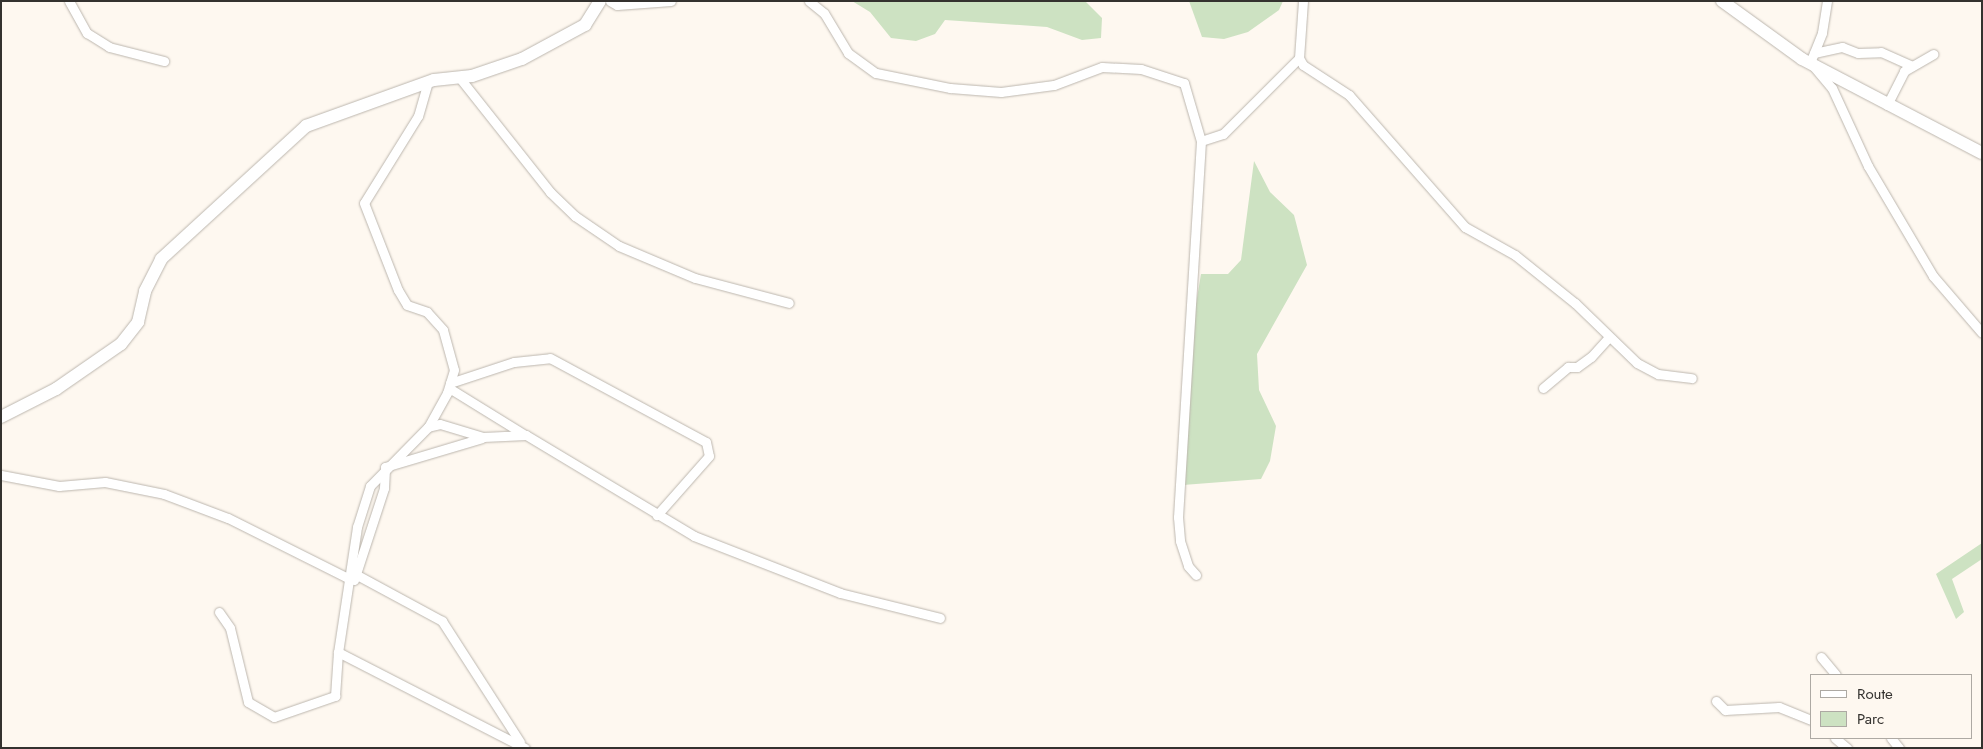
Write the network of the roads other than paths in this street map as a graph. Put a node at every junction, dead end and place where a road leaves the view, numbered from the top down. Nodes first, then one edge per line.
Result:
1 (69, 1) edge
2 (610, 1) edge
3 (671, 1) edge
4 (809, 1) edge
5 (1303, 1) edge
6 (1722, 1) edge
7 (1827, 1) edge
8 (599, 4) edge
9 (1934, 54) dead end
10 (1300, 58) junction
11 (1812, 58) junction
12 (164, 61) dead end
13 (1912, 66) junction
14 (459, 78) junction
15 (427, 85) junction
16 (1887, 105) junction
17 (1202, 141) junction
18 (1982, 154) edge
19 (789, 303) dead end
20 (1982, 333) edge
21 (1607, 339) junction
22 (1692, 378) dead end
23 (449, 386) junction
24 (1543, 388) dead end
25 (1, 417) edge
26 (428, 427) junction
27 (526, 436) junction
28 (483, 437) junction
29 (385, 467) junction
30 (1, 475) edge
31 (657, 516) junction
32 (1196, 575) dead end
33 (353, 577) junction
34 (219, 612) dead end
35 (940, 618) dead end
36 (338, 652) junction
37 (1821, 656) dead end
38 (1835, 674) edge
39 (1716, 701) dead end
40 (1810, 719) edge
41 (1836, 739) edge
42 (523, 745) edge
43 (1847, 748) edge

1 - 12 street
2 - 3 street
4 - 17 street
5 - 10 street
6 - 11 street
7 - 11 street
8 - 14 street
9 - 13 street
10 - 17 street
10 - 21 street
11 - 13 street
11 - 16 street
11 - 20 street
13 - 16 street
14 - 15 street
14 - 19 street
15 - 23 street
15 - 25 street
16 - 18 street
17 - 32 street
21 - 22 street
21 - 24 street
23 - 26 street
23 - 27 street
23 - 31 street
26 - 28 street
26 - 29 street
27 - 28 street
27 - 31 street
28 - 29 street
29 - 33 street
29 - 33 street
30 - 33 street
31 - 35 street
33 - 36 street
33 - 42 street
34 - 36 street
36 - 42 street
37 - 38 street
39 - 40 street
41 - 43 street

